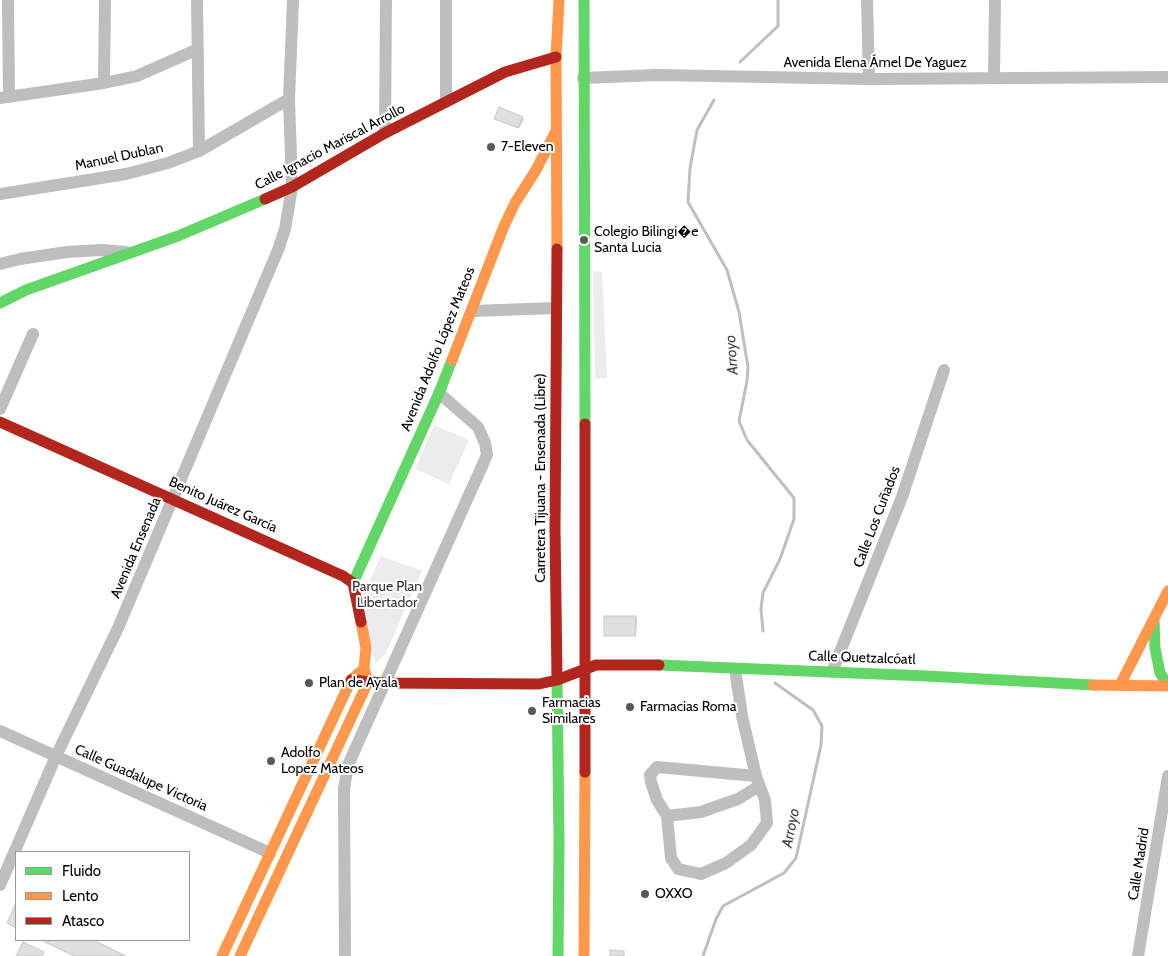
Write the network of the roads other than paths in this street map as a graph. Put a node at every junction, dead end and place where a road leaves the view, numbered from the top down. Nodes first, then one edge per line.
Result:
1 (8, 0) edge
2 (105, 0) edge
3 (197, 0) edge
4 (293, 0) edge
5 (386, 0) edge
6 (446, 0) edge
7 (584, 0) edge
8 (867, 0) edge
9 (995, 0) edge
10 (562, 2) edge
11 (198, 49) junction
12 (556, 57) junction
13 (1168, 77) edge
14 (583, 78) junction
15 (994, 78) junction
16 (869, 79) junction
17 (104, 83) junction
18 (5, 98) edge
19 (290, 99) junction
20 (446, 102) junction
21 (557, 128) junction
22 (385, 133) junction
23 (199, 151) junction
24 (292, 187) junction
25 (0, 194) edge
26 (133, 252) junction
27 (0, 264) edge
28 (2, 303) edge
29 (556, 308) junction
30 (472, 311) junction
31 (33, 334) dead end
32 (944, 370) dead end
33 (439, 393) junction
34 (0, 410) edge
35 (0, 422) edge
36 (173, 499) junction
37 (353, 583) junction
38 (1168, 591) edge
39 (1154, 617) junction
40 (364, 668) junction
41 (586, 668) junction
42 (735, 669) junction
43 (832, 672) junction
44 (351, 680) junction
45 (557, 680) junction
46 (368, 682) junction
47 (383, 684) junction
48 (1120, 686) junction
49 (1168, 686) edge
50 (0, 731) edge
51 (56, 756) junction
52 (1168, 776) edge
53 (757, 781) junction
54 (667, 816) junction
55 (270, 853) junction
56 (0, 885) edge
57 (222, 956) edge
58 (240, 956) edge
59 (344, 956) edge
60 (558, 956) edge
61 (584, 956) edge
62 (1138, 956) edge

1 - 18 street
2 - 17 street
3 - 11 street
4 - 19 street, Avenida Ensenada
5 - 22 street
6 - 20 street
7 - 14 main road
8 - 16 street
9 - 15 street
10 - 12 main road, Carretera Tijuana - Ensenada (Libre)
11 - 17 street
11 - 23 street
12 - 20 main road, Calle Ignacio Mariscal Arrollo
12 - 21 main road, Carretera Tijuana - Ensenada (Libre)
13 - 15 street, Avenida Elena Ámel De Yaguez
14 - 16 street, Avenida Elena Ámel De Yaguez
14 - 41 main road
15 - 16 street, Avenida Elena Ámel De Yaguez
17 - 18 street
19 - 23 street, Manuel Dublan
19 - 24 street, Avenida Ensenada
20 - 22 main road, Calle Ignacio Mariscal Arrollo
21 - 29 main road, Carretera Tijuana - Ensenada (Libre)
21 - 30 main road, Avenida Adolfo López Mateos
22 - 24 main road, Calle Ignacio Mariscal Arrollo
23 - 25 street, Manuel Dublan
24 - 26 main road, Calle Ignacio Mariscal Arrollo
24 - 36 street, Avenida Ensenada
26 - 27 street
26 - 28 main road, Calle Ignacio Mariscal Arrollo
29 - 30 street
29 - 45 main road, Carretera Tijuana - Ensenada (Libre)
30 - 33 main road, Avenida Adolfo López Mateos
31 - 34 street
32 - 43 street, Calle Los Cuñados
33 - 37 main road, Avenida Adolfo López Mateos
33 - 47 street
35 - 36 main road, Benito Juárez García
36 - 37 main road, Benito Juárez García
36 - 51 street, Avenida Ensenada
37 - 40 main road
38 - 39 main road
39 - 48 main road
39 - 49 main road
40 - 44 main road
40 - 46 main road
41 - 42 main road, Calle Quetzalcóatl
41 - 45 main road, Calle Quetzalcóatl
41 - 61 main road
42 - 43 main road, Calle Quetzalcóatl
42 - 53 street
43 - 48 main road, Calle Quetzalcóatl
44 - 46 main road
44 - 55 main road
45 - 47 main road
45 - 60 main road, Carretera Tijuana - Ensenada (Libre)
46 - 47 main road
46 - 58 main road
47 - 59 street
48 - 49 main road, Calle Quetzalcóatl
50 - 51 street, Calle Guadalupe Victoria
51 - 55 street, Calle Guadalupe Victoria
51 - 56 street, Avenida Ensenada
52 - 62 street, Calle Madrid
53 - 54 street
53 - 54 street
53 - 54 street
55 - 57 main road

